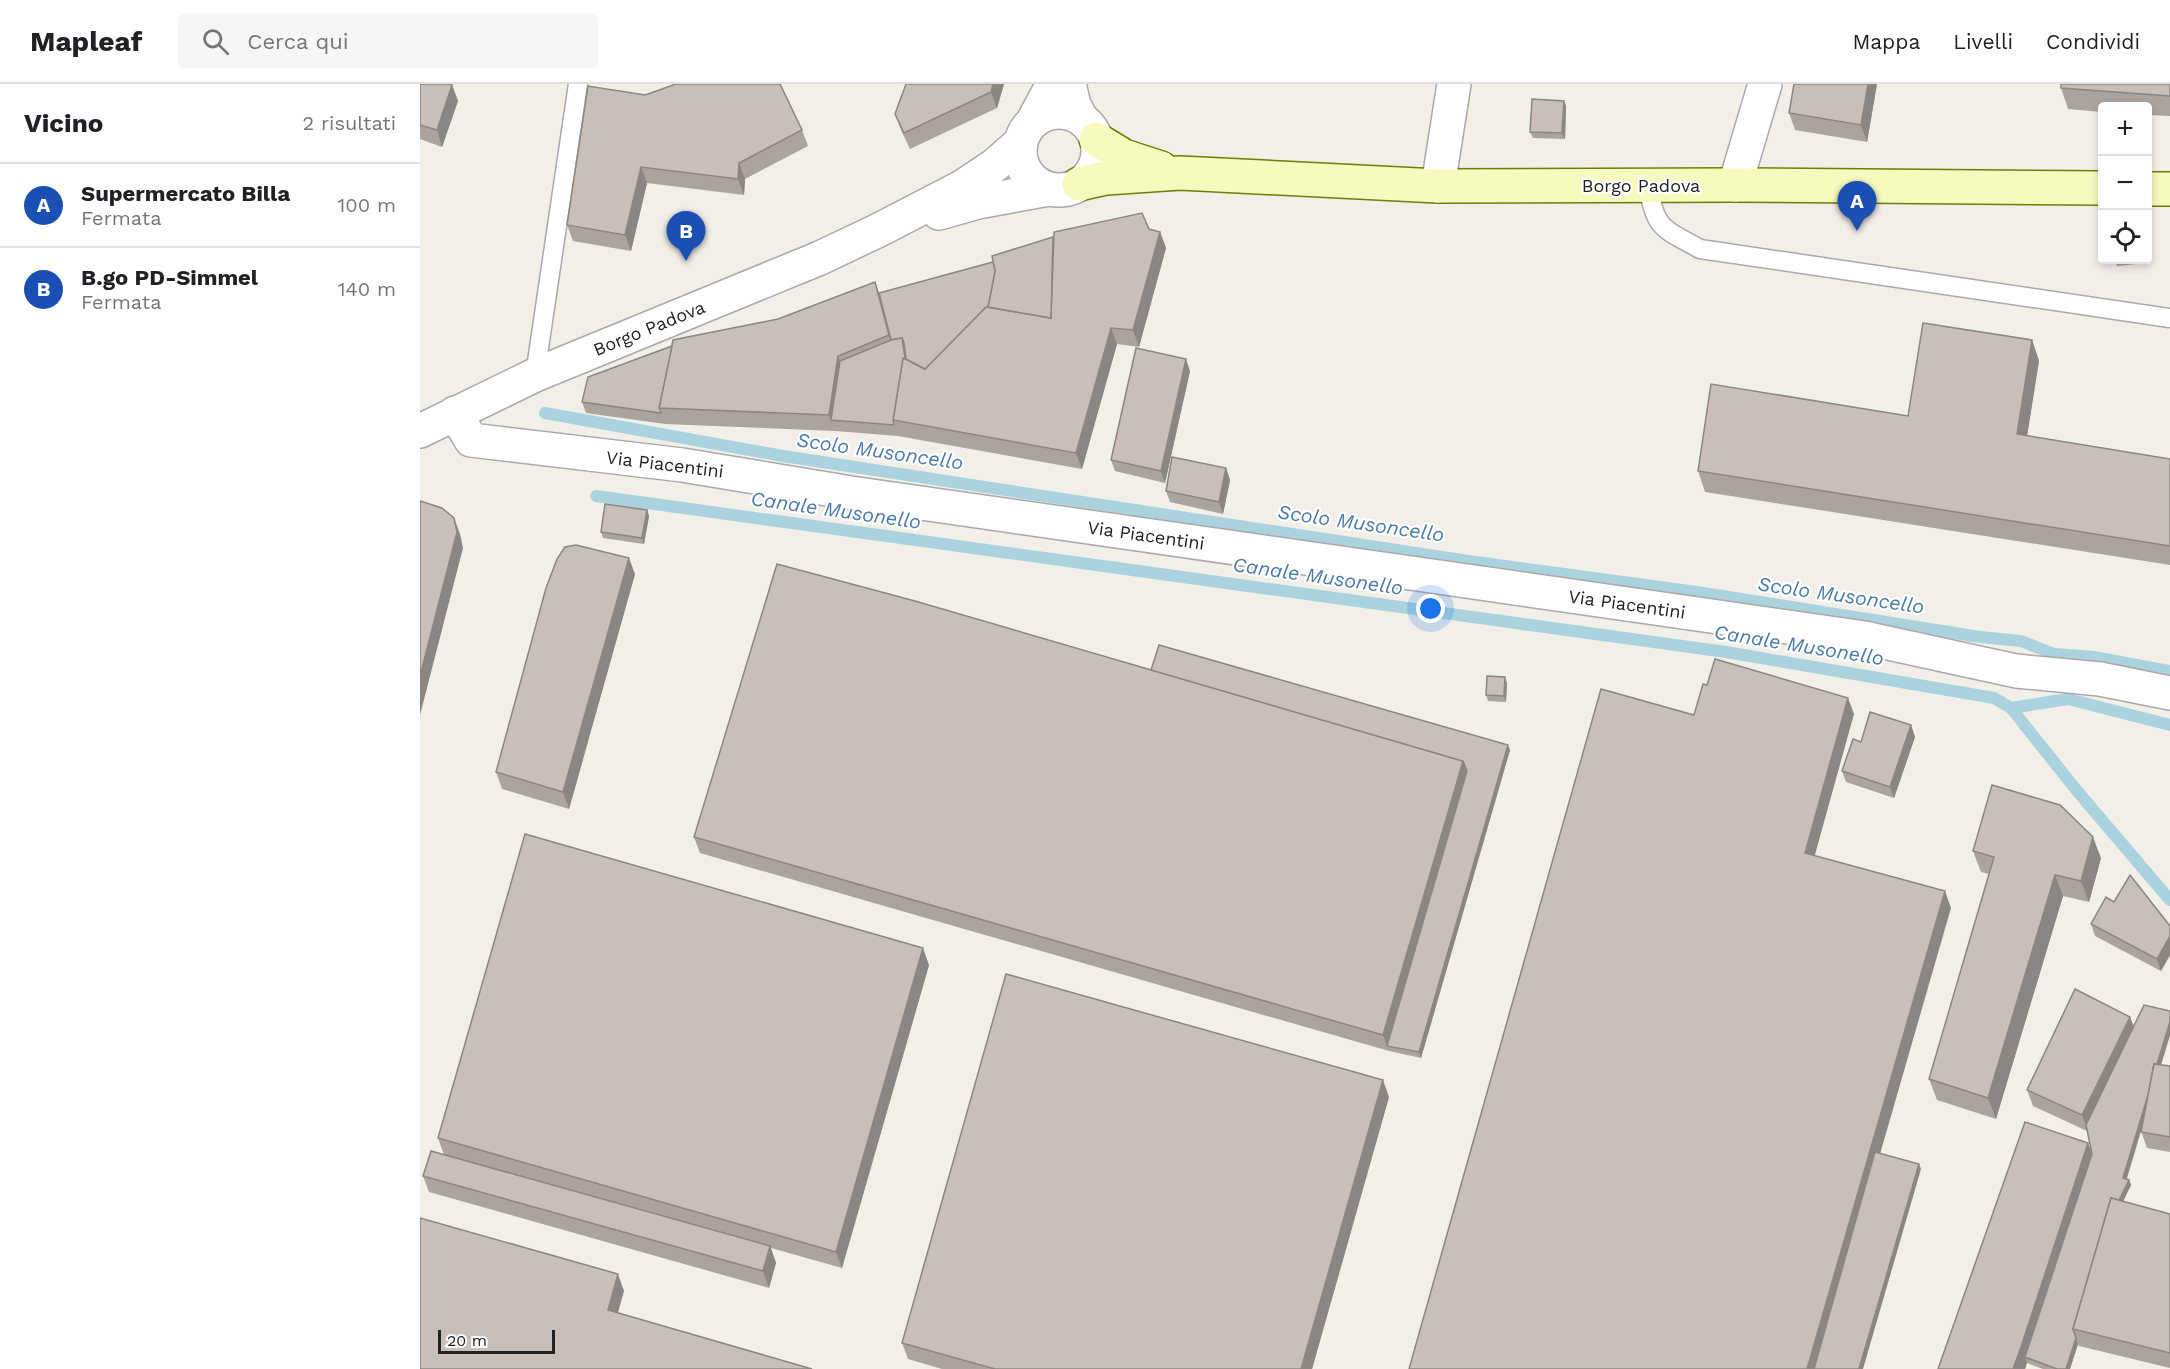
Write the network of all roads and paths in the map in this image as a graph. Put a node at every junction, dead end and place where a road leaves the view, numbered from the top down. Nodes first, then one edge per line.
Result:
1 (578, 84) edge
2 (1053, 84) edge
3 (1069, 84) edge
4 (1454, 84) edge
5 (1765, 84) edge
6 (1088, 129) junction
7 (1026, 132) junction
8 (1180, 173) junction
9 (1648, 185) junction
10 (1735, 185) junction
11 (1438, 186) junction
12 (1064, 187) junction
13 (2098, 188) edge
14 (2152, 189) edge
15 (2170, 189) edge
16 (879, 230) junction
17 (2170, 318) edge
18 (535, 375) junction
19 (455, 413) junction
20 (420, 431) edge
21 (2170, 693) edge

1 - 18 lane
2 - 7 street
3 - 6 street
4 - 11 street
5 - 10 street
6 - 7 street
6 - 8 main road, Borgo Padova
6 - 12 street
7 - 12 street
7 - 16 street, Borgo Padova
8 - 11 main road, Borgo Padova
8 - 12 main road, Borgo Padova
9 - 10 main road, Borgo Padova
9 - 11 main road, Borgo Padova
9 - 17 lane
10 - 13 main road, Borgo Padova
12 - 16 street, Borgo Padova
14 - 15 main road
16 - 18 street, Borgo Padova
18 - 19 street, Borgo Padova
19 - 20 street, Borgo Padova
19 - 21 street, Via Piacentini

